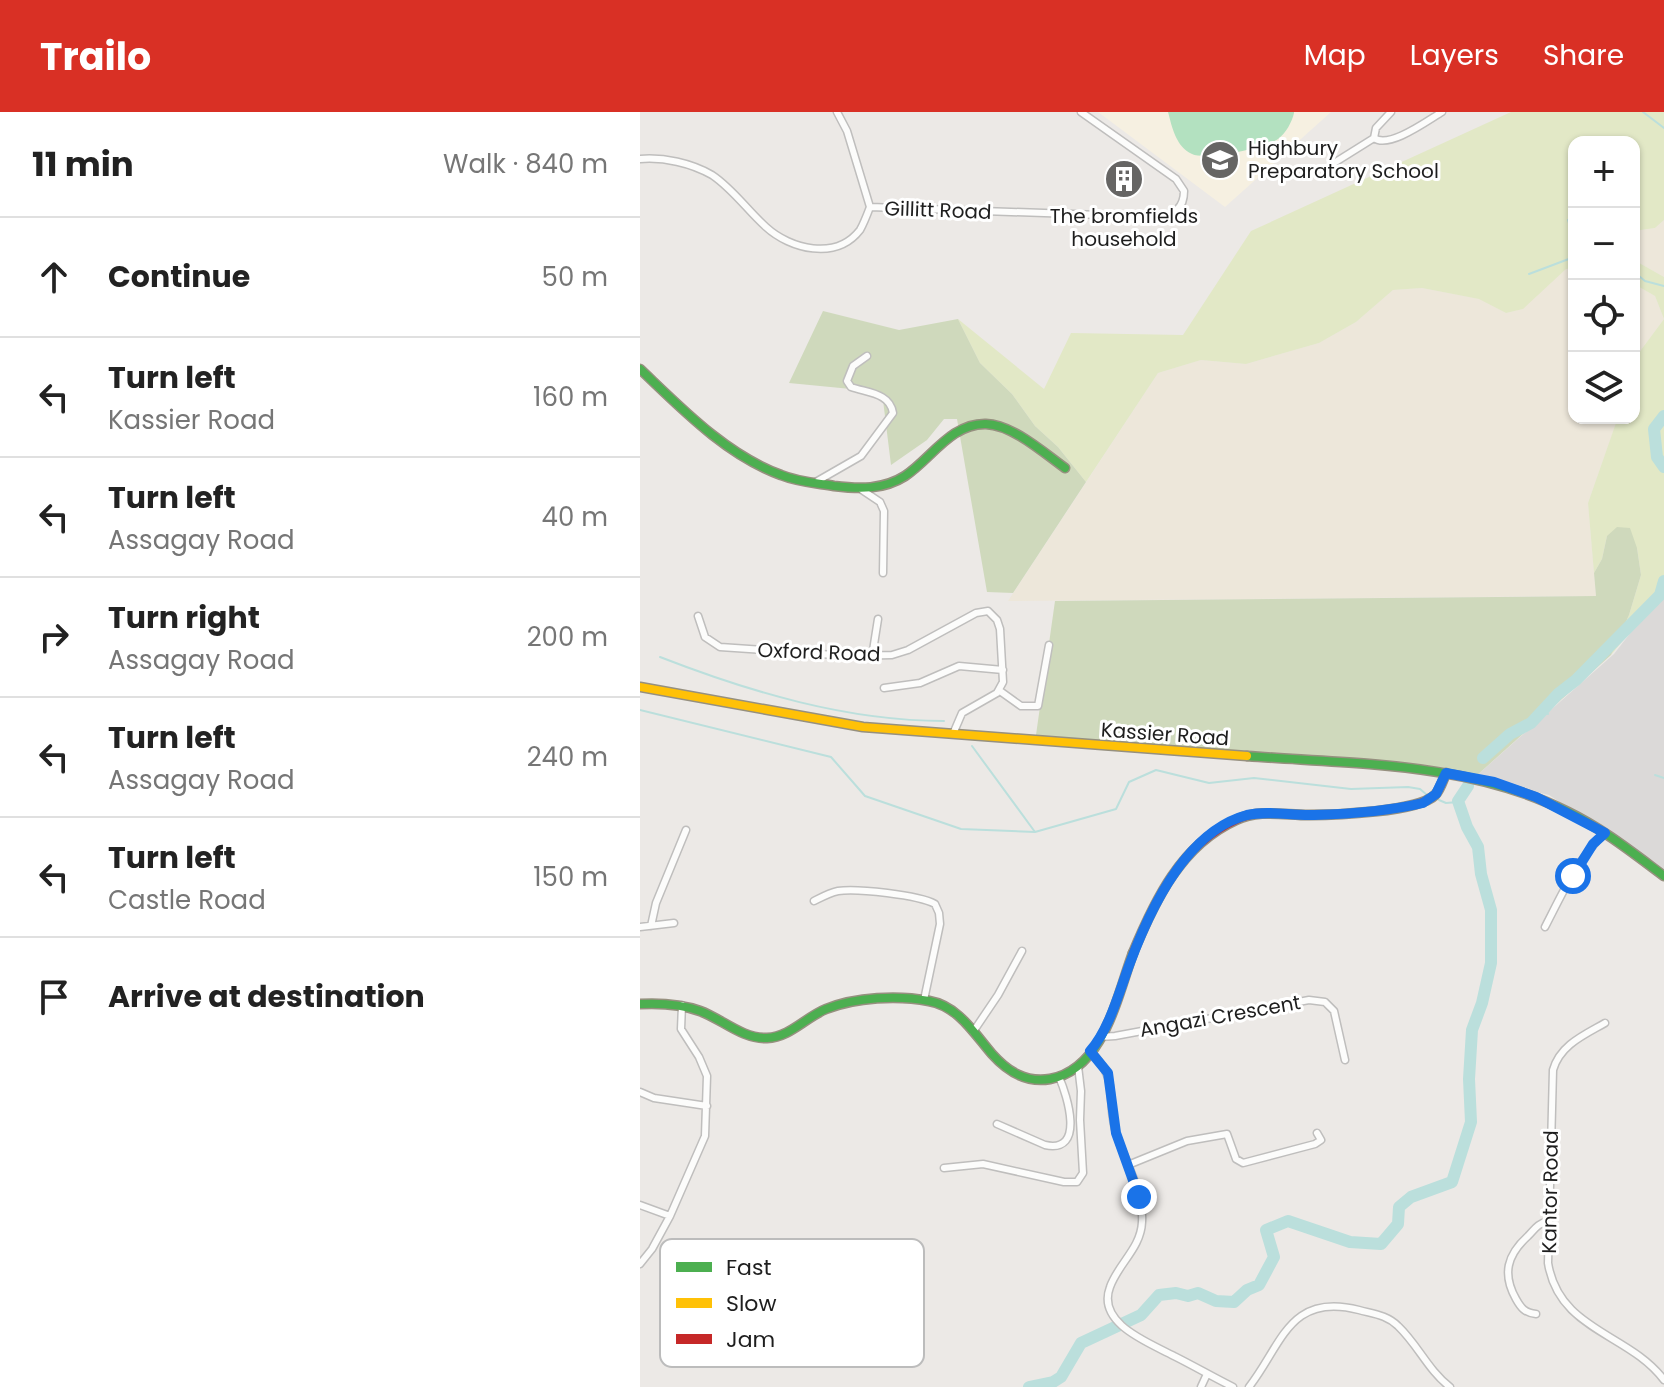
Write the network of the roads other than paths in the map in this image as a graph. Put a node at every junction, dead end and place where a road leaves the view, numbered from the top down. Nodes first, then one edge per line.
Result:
1 (837, 112) edge
2 (1081, 112) edge
3 (1391, 112) edge
4 (1442, 112) edge
5 (1374, 138) junction
6 (640, 159) edge
7 (1334, 163) dead end
8 (870, 207) junction
9 (867, 356) dead end
10 (640, 369) edge
11 (1065, 468) dead end
12 (814, 483) junction
13 (862, 490) junction
14 (883, 573) dead end
15 (698, 616) dead end
16 (878, 619) dead end
17 (1049, 645) dead end
18 (872, 657) junction
19 (1003, 670) junction
20 (640, 687) edge
21 (884, 688) dead end
22 (1000, 691) junction
23 (953, 735) junction
24 (1446, 773) junction
25 (686, 830) dead end
26 (1605, 833) junction
27 (1664, 876) edge
28 (814, 901) dead end
29 (674, 923) dead end
30 (651, 926) junction
31 (640, 927) edge
32 (1545, 927) dead end
33 (1022, 951) dead end
34 (924, 1000) junction
35 (640, 1004) edge
36 (682, 1005) junction
37 (1605, 1023) dead end
38 (973, 1032) junction
39 (1100, 1037) junction
40 (1090, 1051) junction
41 (1345, 1060) dead end
42 (1078, 1066) junction
43 (1059, 1077) junction
44 (640, 1092) edge
45 (707, 1106) junction
46 (997, 1124) dead end
47 (1317, 1133) dead end
48 (1128, 1165) junction
49 (944, 1168) dead end
50 (640, 1205) edge
51 (670, 1216) junction
52 (1548, 1221) junction
53 (640, 1264) edge
54 (1536, 1314) dead end
55 (1207, 1374) junction
56 (1664, 1380) edge
57 (1201, 1387) edge
58 (1233, 1387) edge
59 (1249, 1387) edge
60 (1450, 1387) edge

1 - 8 street
2 - 8 street, Gillitt Road
3 - 5 street
4 - 5 street
5 - 7 street
6 - 8 street, Gillitt Road
9 - 12 street
10 - 12 street
11 - 13 street
12 - 13 street
13 - 14 street
15 - 18 street, Oxford Road
16 - 18 street
17 - 22 street
18 - 19 street, Oxford Road
19 - 21 street
19 - 22 street, Oxford Road
20 - 23 street, Kassier Road
22 - 23 street
23 - 24 street, Kassier Road
24 - 26 street, Kassier Road
24 - 39 street
25 - 30 street
26 - 27 street, Kassier Road
26 - 32 street
28 - 34 street
29 - 30 street
30 - 31 street
33 - 38 street
34 - 36 street
34 - 38 street
35 - 36 street
36 - 45 street
37 - 52 street, Kantor Road
38 - 43 street
39 - 40 street
39 - 41 street, Angazi Crescent
40 - 42 street
40 - 48 street
42 - 43 street
42 - 49 street
43 - 46 street
44 - 45 street
45 - 51 street
47 - 48 street
48 - 55 street
50 - 51 street
51 - 53 street
52 - 54 street
52 - 56 street, Kantor Road
55 - 57 street
55 - 58 street
59 - 60 street

